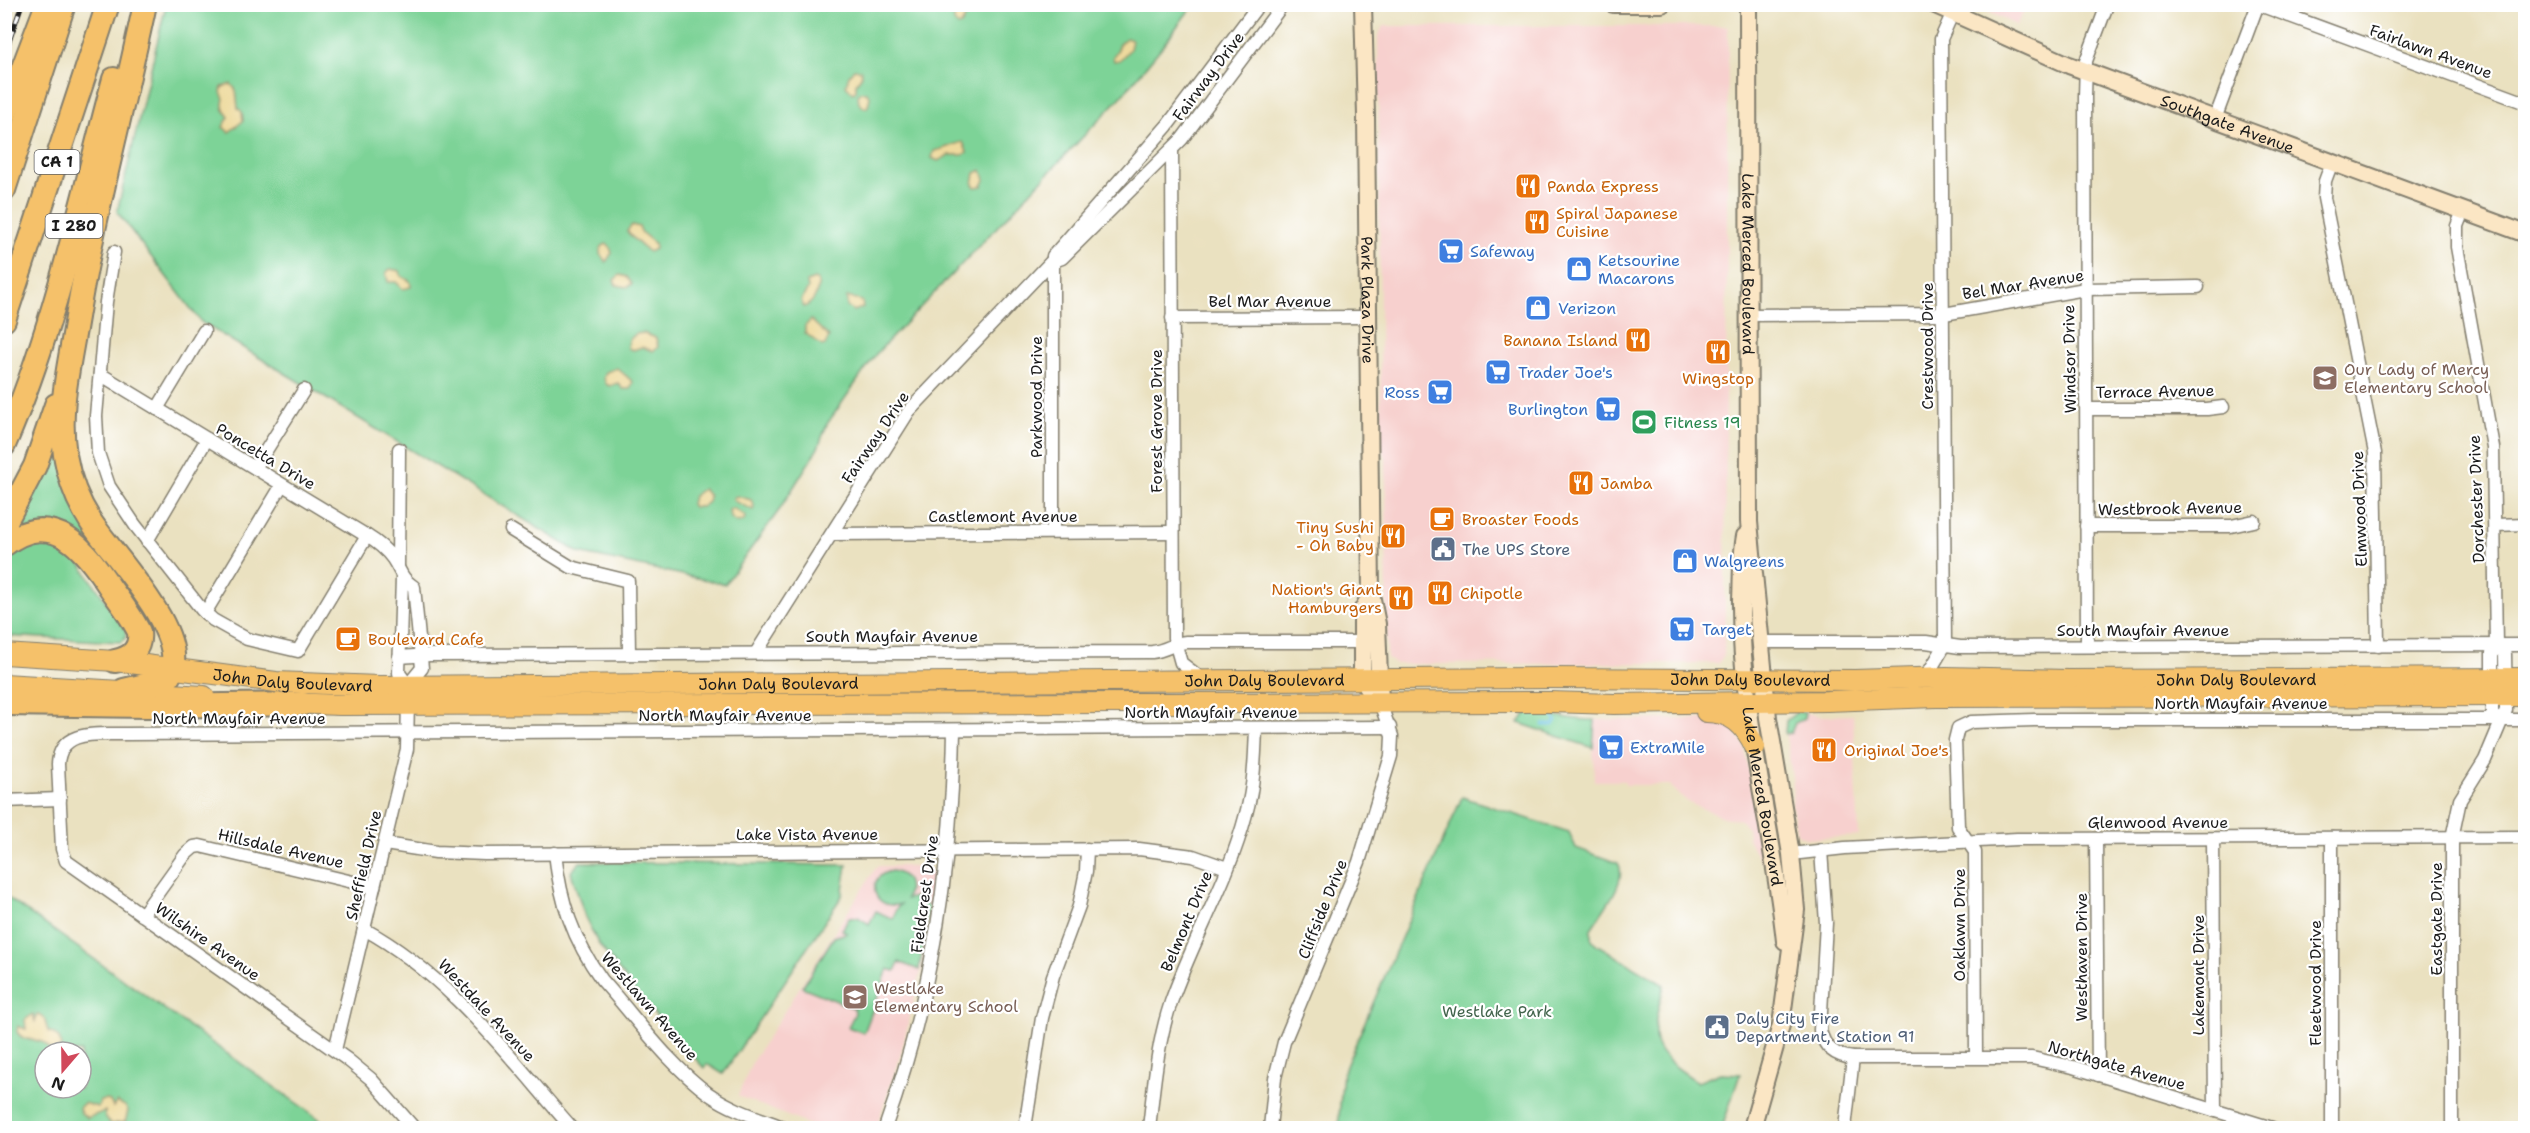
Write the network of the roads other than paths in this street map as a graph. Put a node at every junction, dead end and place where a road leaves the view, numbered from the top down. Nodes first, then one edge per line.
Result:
1 (47, 4) edge
2 (64, 4) edge
3 (108, 4) edge
4 (135, 4) edge
5 (146, 4) edge
6 (1259, 4) edge
7 (1283, 4) edge
8 (1362, 4) edge
9 (1612, 4) edge
10 (1662, 4) edge
11 (1748, 4) edge
12 (1933, 4) edge
13 (2096, 4) edge
14 (2257, 5) edge
15 (1953, 12) junction
16 (2087, 72) junction
17 (2526, 104) edge
18 (4, 118) edge
19 (2215, 119) junction
20 (1172, 150) junction
21 (2332, 162) junction
22 (4, 190) edge
23 (2463, 211) junction
24 (2526, 234) edge
25 (114, 252) dead end
26 (1052, 262) junction
27 (2198, 287) dead end
28 (2085, 289) junction
29 (78, 310) junction
30 (1944, 314) junction
31 (1747, 315) junction
32 (1367, 317) junction
33 (1172, 318) junction
34 (4, 320) edge
35 (204, 331) dead end
36 (100, 374) junction
37 (304, 390) dead end
38 (2223, 407) dead end
39 (158, 409) junction
40 (2087, 409) junction
41 (207, 439) junction
42 (4, 445) edge
43 (399, 449) dead end
44 (255, 468) junction
45 (282, 485) junction
46 (2254, 521) dead end
47 (1749, 522) junction
48 (2526, 524) edge
49 (4, 525) edge
50 (2495, 525) junction
51 (2086, 526) junction
52 (511, 530) dead end
53 (1053, 532) junction
54 (1173, 532) junction
55 (832, 534) junction
56 (366, 536) junction
57 (147, 541) junction
58 (4, 545) edge
59 (400, 573) junction
60 (1371, 594) junction
61 (205, 613) junction
62 (1362, 642) junction
63 (1761, 642) junction
64 (1175, 643) junction
65 (1945, 645) junction
66 (2496, 645) junction
67 (2526, 645) edge
68 (2087, 646) junction
69 (2378, 646) junction
70 (756, 653) junction
71 (4, 654) edge
72 (629, 654) junction
73 (421, 655) junction
74 (399, 657) junction
75 (115, 661) junction
76 (172, 669) junction
77 (1926, 677) junction
78 (2526, 678) edge
79 (1203, 680) junction
80 (1370, 680) junction
81 (1755, 680) junction
82 (4, 684) edge
83 (2504, 689) edge
84 (124, 690) junction
85 (408, 694) junction
86 (1758, 702) junction
87 (1380, 703) junction
88 (1603, 703) junction
89 (4, 704) edge
90 (303, 704) junction
91 (2526, 720) edge
92 (2500, 721) junction
93 (1390, 727) junction
94 (1256, 728) junction
95 (1958, 728) joint
96 (954, 730) junction
97 (408, 733) junction
98 (63, 746) joint
99 (1755, 747) junction
100 (60, 799) junction
101 (4, 801) edge
102 (2526, 837) edge
103 (1770, 838) junction
104 (2332, 838) junction
105 (2452, 838) junction
106 (2096, 839) junction
107 (2213, 839) junction
108 (1967, 841) junction
109 (384, 844) junction
110 (948, 849) junction
111 (1087, 849) junction
112 (1821, 850) junction
113 (555, 853) junction
114 (1791, 854) junction
115 (1227, 868) junction
116 (374, 887) junction
117 (1780, 891) junction
118 (142, 915) junction
119 (364, 928) junction
120 (1787, 963) junction
121 (335, 1050) junction
122 (1976, 1057) junction
123 (1853, 1058) junction
124 (2098, 1075) junction
125 (2215, 1111) junction
126 (414, 1128) edge
127 (572, 1128) edge
128 (784, 1128) edge
129 (885, 1128) edge
130 (1025, 1128) edge
131 (1149, 1128) edge
132 (1270, 1128) edge
133 (1752, 1128) edge
134 (1845, 1128) edge
135 (2272, 1128) edge
136 (2332, 1128) edge
137 (2452, 1128) edge

1 - 18 highway
2 - 22 highway, CA 1
3 - 34 highway, CA 1
4 - 42 highway, I 280
5 - 29 highway
6 - 26 street, Fairway Drive
7 - 20 street, Fairway Drive
8 - 32 street, Park Plaza Drive
9 - 10 street
11 - 31 street, Lake Merced Boulevard
12 - 15 street, Southgate Avenue
13 - 16 street, Windsor Drive
14 - 17 street, Fairlawn Avenue
14 - 19 street
15 - 16 street, Southgate Avenue
15 - 30 street, Crestwood Drive
16 - 19 street, Southgate Avenue
16 - 28 street, Windsor Drive
19 - 21 street, Southgate Avenue
20 - 26 street, Fairway Drive
20 - 33 street, Forest Grove Drive
21 - 23 street, Southgate Avenue
21 - 69 street, Elmwood Drive
23 - 24 street, Southgate Avenue
23 - 50 street, Dorchester Drive
25 - 36 street
26 - 53 street, Parkwood Drive
26 - 55 street, Fairway Drive
27 - 28 street, Bel Mar Avenue
28 - 30 street, Bel Mar Avenue
28 - 40 street, Windsor Drive
29 - 49 highway
29 - 76 highway
30 - 31 street, Bel Mar Avenue
30 - 65 street, Crestwood Drive
31 - 47 street, Lake Merced Boulevard
32 - 33 street, Bel Mar Avenue
32 - 60 street, Park Plaza Drive
33 - 54 street, Forest Grove Drive
35 - 39 street
36 - 39 street, Poncetta Drive
36 - 57 street
37 - 44 street
38 - 40 street, Terrace Avenue
39 - 41 street, Poncetta Drive
40 - 51 street, Windsor Drive
41 - 44 street, Poncetta Drive
41 - 57 street
43 - 59 street
44 - 45 street, Poncetta Drive
45 - 56 street, Poncetta Drive
45 - 61 street
46 - 51 street, Westbrook Avenue
47 - 63 street, Lake Merced Boulevard
47 - 81 street, Lake Merced Boulevard
48 - 50 street
50 - 66 street, Dorchester Drive
51 - 68 street, Windsor Drive
52 - 72 street
53 - 54 street, Castlemont Avenue
53 - 55 street, Castlemont Avenue
54 - 64 street, Forest Grove Drive
55 - 70 street, Fairway Drive
56 - 59 street, Poncetta Drive
56 - 61 street
57 - 61 street
58 - 75 highway
59 - 73 street, Poncetta Drive
59 - 74 street
60 - 62 street, Park Plaza Drive
60 - 80 street, Park Plaza Drive
62 - 64 street, South Mayfair Avenue
62 - 80 street, Park Plaza Drive
63 - 65 street, South Mayfair Avenue
63 - 81 street, Lake Merced Boulevard
64 - 70 street, South Mayfair Avenue
64 - 79 street, Forest Grove Drive
65 - 68 street, South Mayfair Avenue
65 - 77 street
66 - 67 street, South Mayfair Avenue
66 - 69 street, South Mayfair Avenue
66 - 83 street, Dorchester Drive
68 - 69 street, South Mayfair Avenue
70 - 72 street, South Mayfair Avenue
71 - 75 main road, John Daly Boulevard
72 - 73 street, South Mayfair Avenue
73 - 74 street, South Mayfair Avenue
73 - 85 street, Poncetta Drive
74 - 85 street
75 - 76 main road, John Daly Boulevard
76 - 84 highway
76 - 85 main road, John Daly Boulevard
77 - 81 main road, John Daly Boulevard
77 - 83 main road, John Daly Boulevard
78 - 83 main road, John Daly Boulevard
79 - 80 main road, John Daly Boulevard
79 - 85 main road, John Daly Boulevard
80 - 81 main road, John Daly Boulevard
80 - 87 street, Park Plaza Drive
81 - 86 street, Lake Merced Boulevard
82 - 84 main road, John Daly Boulevard
83 - 86 main road, John Daly Boulevard
83 - 92 street
84 - 90 main road, John Daly Boulevard
85 - 87 main road, John Daly Boulevard
85 - 90 main road, John Daly Boulevard
85 - 97 street, Sheffield Drive
86 - 88 main road, John Daly Boulevard
86 - 99 street, Lake Merced Boulevard
86 - 114 street, Lake Merced Boulevard
87 - 88 main road, John Daly Boulevard
87 - 93 street, Cliffside Drive
88 - 99 main road
89 - 90 highway
91 - 92 street, North Mayfair Avenue
92 - 95 street, North Mayfair Avenue
92 - 105 street, Eastgate Drive
93 - 94 street, North Mayfair Avenue
93 - 132 street, Cliffside Drive
94 - 96 street, North Mayfair Avenue
94 - 115 street, Belmont Drive
95 - 108 street, Oaklawn Drive
96 - 97 street, North Mayfair Avenue
96 - 110 street, Fieldcrest Drive
97 - 98 street, North Mayfair Avenue
97 - 109 street, Sheffield Drive
98 - 100 street, Wilshire Avenue
99 - 103 street, Lake Merced Boulevard
100 - 101 street
100 - 118 street, Wilshire Avenue
102 - 105 street, Glenwood Avenue
103 - 114 street
103 - 117 street, Lake Merced Boulevard
104 - 105 street, Glenwood Avenue
104 - 107 street, Glenwood Avenue
104 - 136 street, Fleetwood Drive
105 - 137 street, Eastgate Drive
106 - 107 street, Glenwood Avenue
106 - 108 street, Glenwood Avenue
106 - 124 street, Westhaven Drive
107 - 125 street, Lakemont Drive
108 - 112 street, Glenwood Avenue
108 - 122 street, Oaklawn Drive
109 - 113 street, Lake Vista Avenue
109 - 116 street, Sheffield Drive
110 - 111 street, Lake Vista Avenue
110 - 113 street, Lake Vista Avenue
110 - 129 street, Fieldcrest Drive
111 - 115 street, Lake Vista Avenue
111 - 130 street
112 - 114 street, Glenwood Avenue
112 - 123 street, Northgate Avenue
113 - 128 street, Westlawn Avenue
114 - 117 street
114 - 120 street, Lake Merced Boulevard
115 - 131 street, Belmont Drive
116 - 118 street, Hillsdale Avenue
116 - 119 street, Sheffield Drive
117 - 120 street, Lake Merced Boulevard
118 - 121 street, Wilshire Avenue
119 - 121 street, Sheffield Drive
119 - 127 street, Westdale Avenue
120 - 133 street, Lake Merced Boulevard
121 - 126 street, Wilshire Avenue
122 - 123 street, Northgate Avenue
122 - 124 street, Northgate Avenue
123 - 134 street
124 - 125 street, Northgate Avenue
125 - 135 street, Northgate Avenue

